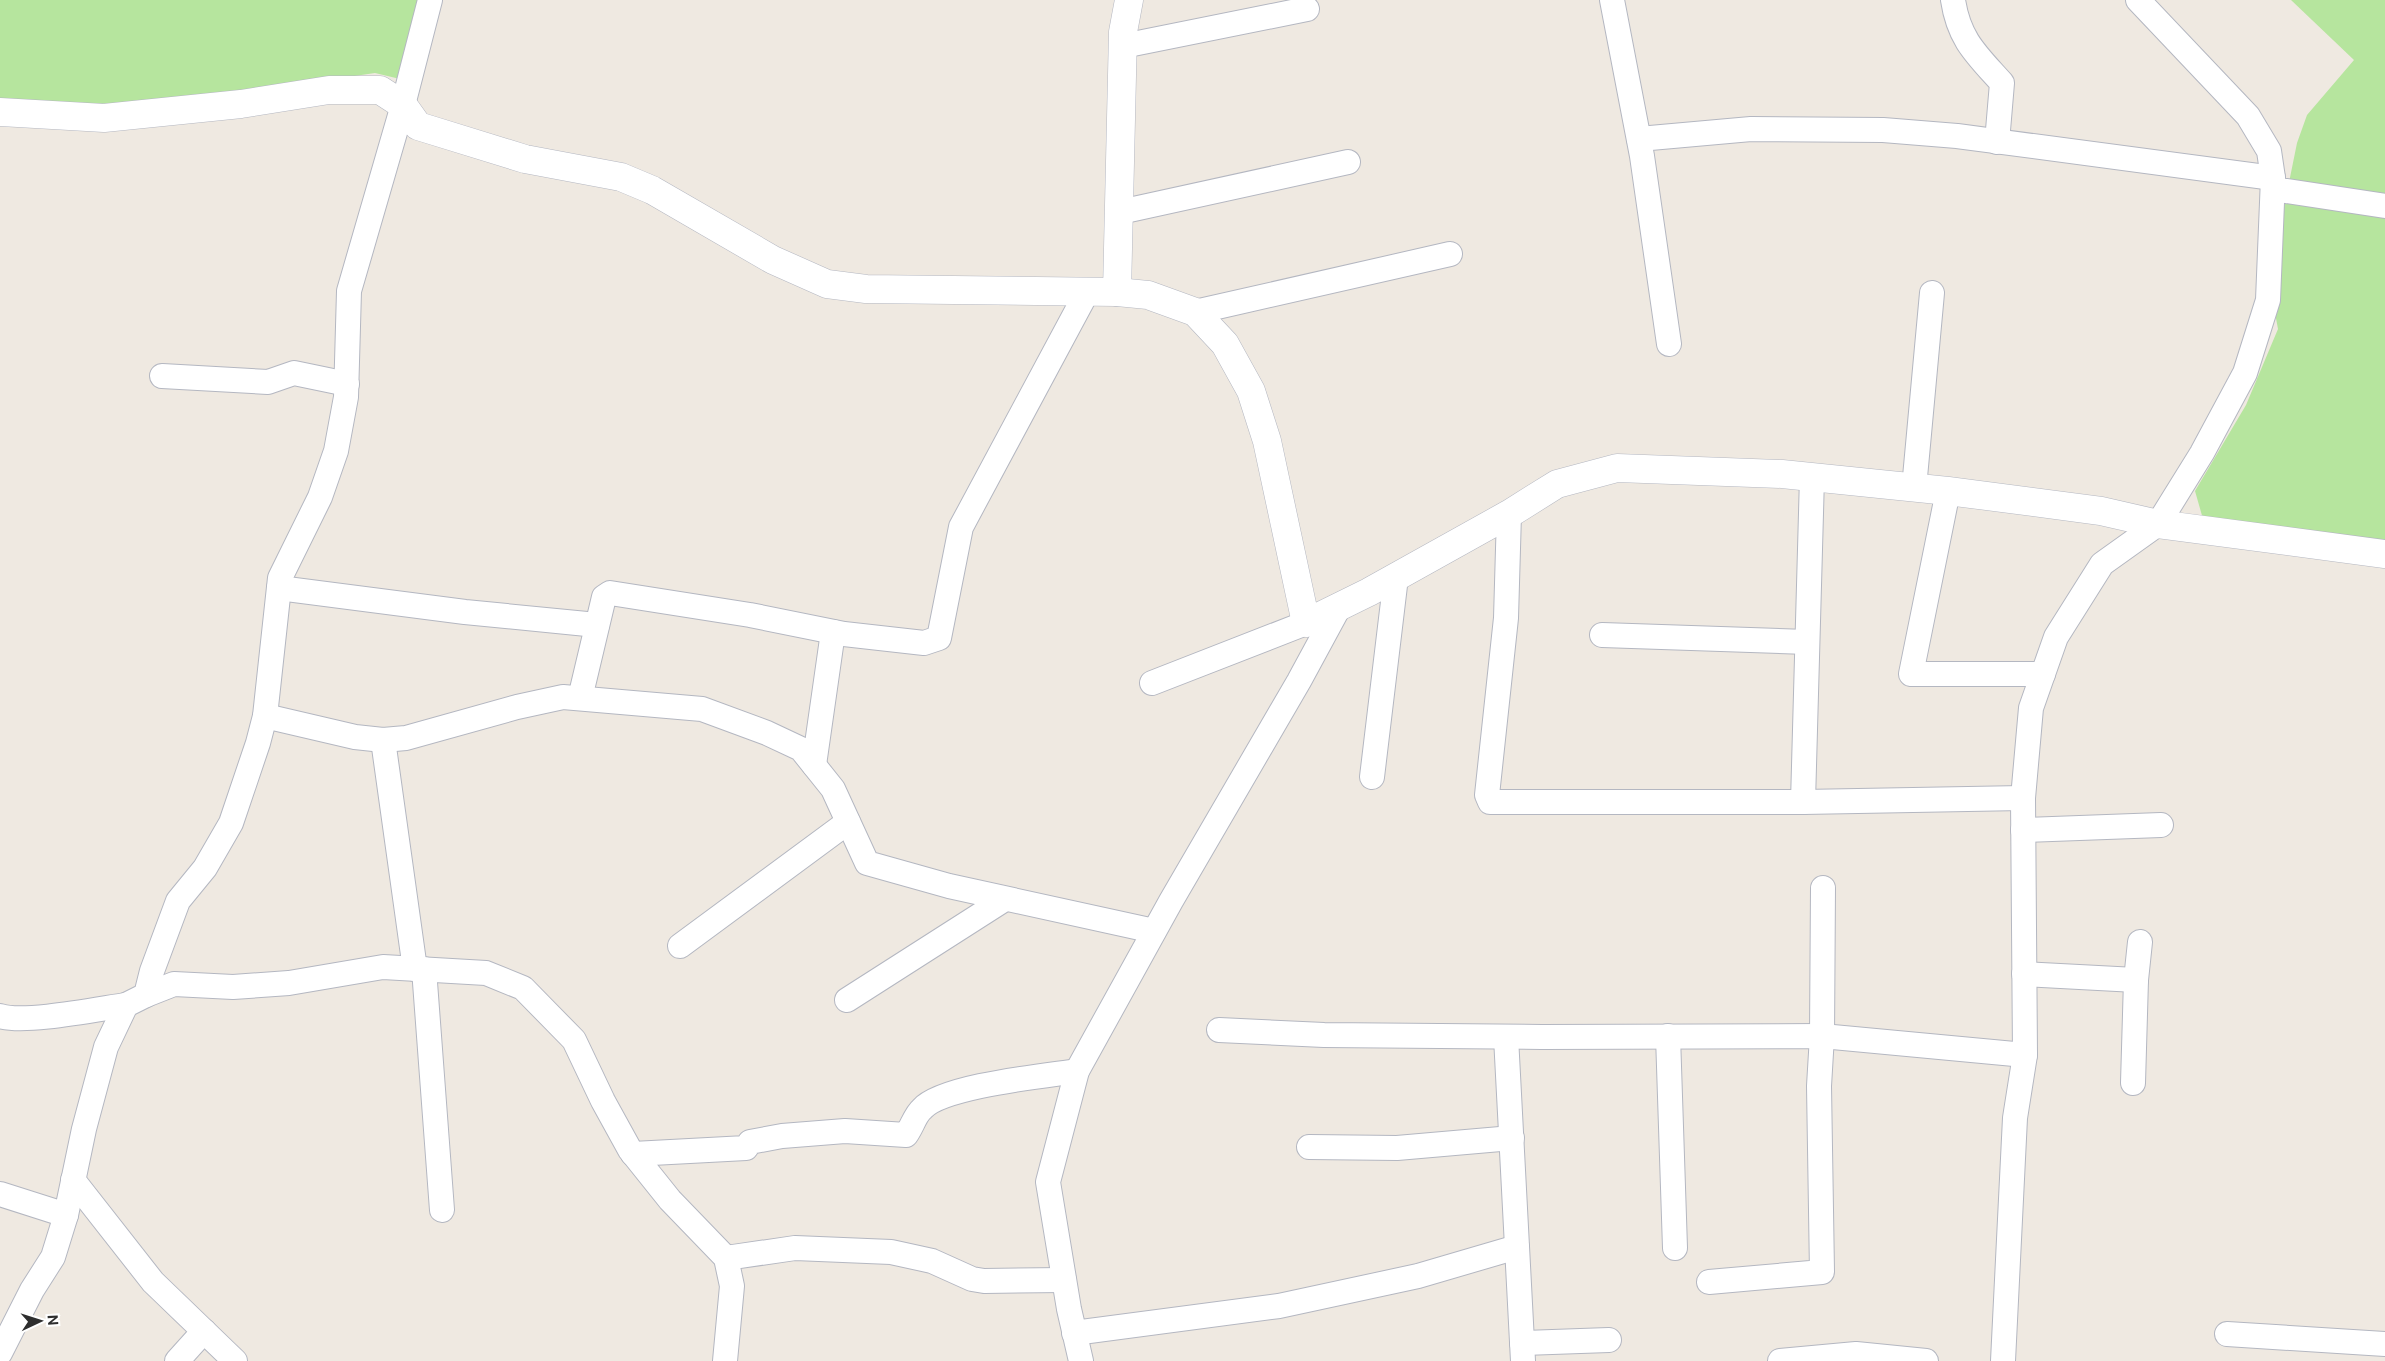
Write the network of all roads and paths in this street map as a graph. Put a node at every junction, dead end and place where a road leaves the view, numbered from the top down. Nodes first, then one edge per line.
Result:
1 (430, 0) edge
2 (1129, 0) edge
3 (1612, 0) edge
4 (1953, 0) edge
5 (2138, 0) edge
6 (1307, 9) dead end
7 (1123, 46) junction
8 (403, 105) junction
9 (0, 112) edge
10 (1639, 139) junction
11 (1997, 142) junction
12 (1348, 162) dead end
13 (2273, 184) junction
14 (2385, 206) edge
15 (1120, 212) junction
16 (1450, 254) dead end
17 (1087, 292) junction
18 (1118, 292) junction
19 (1932, 293) dead end
20 (1195, 312) junction
21 (1670, 344) dead end
22 (162, 376) dead end
23 (347, 384) junction
24 (1812, 477) junction
25 (1914, 488) junction
26 (1948, 491) junction
27 (1509, 514) junction
28 (2158, 524) junction
29 (2385, 554) edge
30 (1396, 577) junction
31 (279, 588) junction
32 (1338, 609) junction
33 (1306, 623) junction
34 (597, 625) junction
35 (833, 632) junction
36 (1602, 635) dead end
37 (1807, 642) junction
38 (2042, 674) junction
39 (1152, 683) dead end
40 (580, 698) junction
41 (265, 716) junction
42 (384, 740) junction
43 (814, 765) junction
44 (1372, 777) dead end
45 (2023, 798) junction
46 (1803, 802) junction
47 (848, 822) junction
48 (2161, 826) dead end
49 (2023, 830) junction
50 (1823, 888) dead end
51 (1005, 899) junction
52 (1154, 931) junction
53 (2140, 942) dead end
54 (680, 946) dead end
55 (420, 969) junction
56 (2024, 974) junction
57 (2136, 980) junction
58 (136, 1000) junction
59 (847, 1000) dead end
60 (0, 1016) edge
61 (1219, 1030) dead end
62 (1506, 1036) junction
63 (1668, 1036) junction
64 (1822, 1036) junction
65 (2025, 1055) junction
66 (1077, 1071) junction
67 (2133, 1083) dead end
68 (1512, 1138) junction
69 (1309, 1147) dead end
70 (633, 1154) junction
71 (73, 1180) junction
72 (0, 1194) edge
73 (442, 1210) dead end
74 (66, 1215) junction
75 (1517, 1247) junction
76 (1675, 1248) dead end
77 (726, 1258) junction
78 (1064, 1280) junction
79 (1709, 1282) dead end
80 (204, 1331) junction
81 (1074, 1332) junction
82 (2227, 1334) dead end
83 (1608, 1340) dead end
84 (2385, 1344) edge
85 (1522, 1352) edge
86 (0, 1353) edge
87 (177, 1361) edge
88 (235, 1361) edge
89 (725, 1361) edge
90 (1081, 1361) edge
91 (1780, 1361) edge
92 (1926, 1361) edge
93 (2003, 1361) edge

1 - 8 street
2 - 7 street
3 - 10 street
4 - 11 street
5 - 13 street
6 - 7 street
7 - 15 street
8 - 9 street
8 - 17 street
8 - 23 street
10 - 11 street
10 - 21 street
11 - 13 street
12 - 15 street
13 - 14 street
13 - 28 street
15 - 18 street
16 - 20 street
17 - 18 street
17 - 35 street
18 - 20 street
19 - 25 street
20 - 33 street
22 - 23 street
23 - 31 street
24 - 25 street
24 - 27 street
24 - 37 street
25 - 26 street
26 - 28 street
26 - 38 street
27 - 30 street
27 - 46 street
28 - 29 street
28 - 38 street
30 - 32 street
30 - 44 street
31 - 34 street
31 - 41 street
32 - 33 street
32 - 52 street
33 - 39 street
34 - 35 street
34 - 40 street
35 - 43 street
36 - 37 street
37 - 46 street
38 - 45 street
40 - 42 street
40 - 43 street
41 - 42 street
41 - 58 street
42 - 55 street
43 - 47 street
45 - 46 street
45 - 49 street
47 - 51 street
47 - 54 street
48 - 49 street
49 - 56 street
50 - 64 street
51 - 52 street
51 - 59 street
52 - 66 street
53 - 57 street
55 - 58 street
55 - 70 street
55 - 73 street
56 - 57 street
56 - 65 street
57 - 67 street
58 - 60 street
58 - 71 street
61 - 62 street
62 - 63 street
62 - 68 street
63 - 64 street
63 - 76 street
64 - 65 street
64 - 79 street
65 - 93 street
66 - 70 street
66 - 78 street
68 - 69 street
68 - 75 street
70 - 77 street
71 - 74 street
71 - 80 street
72 - 74 street
74 - 86 street
75 - 81 street
75 - 85 street
77 - 78 street
77 - 89 street
78 - 81 street
80 - 87 street
80 - 88 street
81 - 90 street
82 - 84 street
83 - 85 street
91 - 92 street

